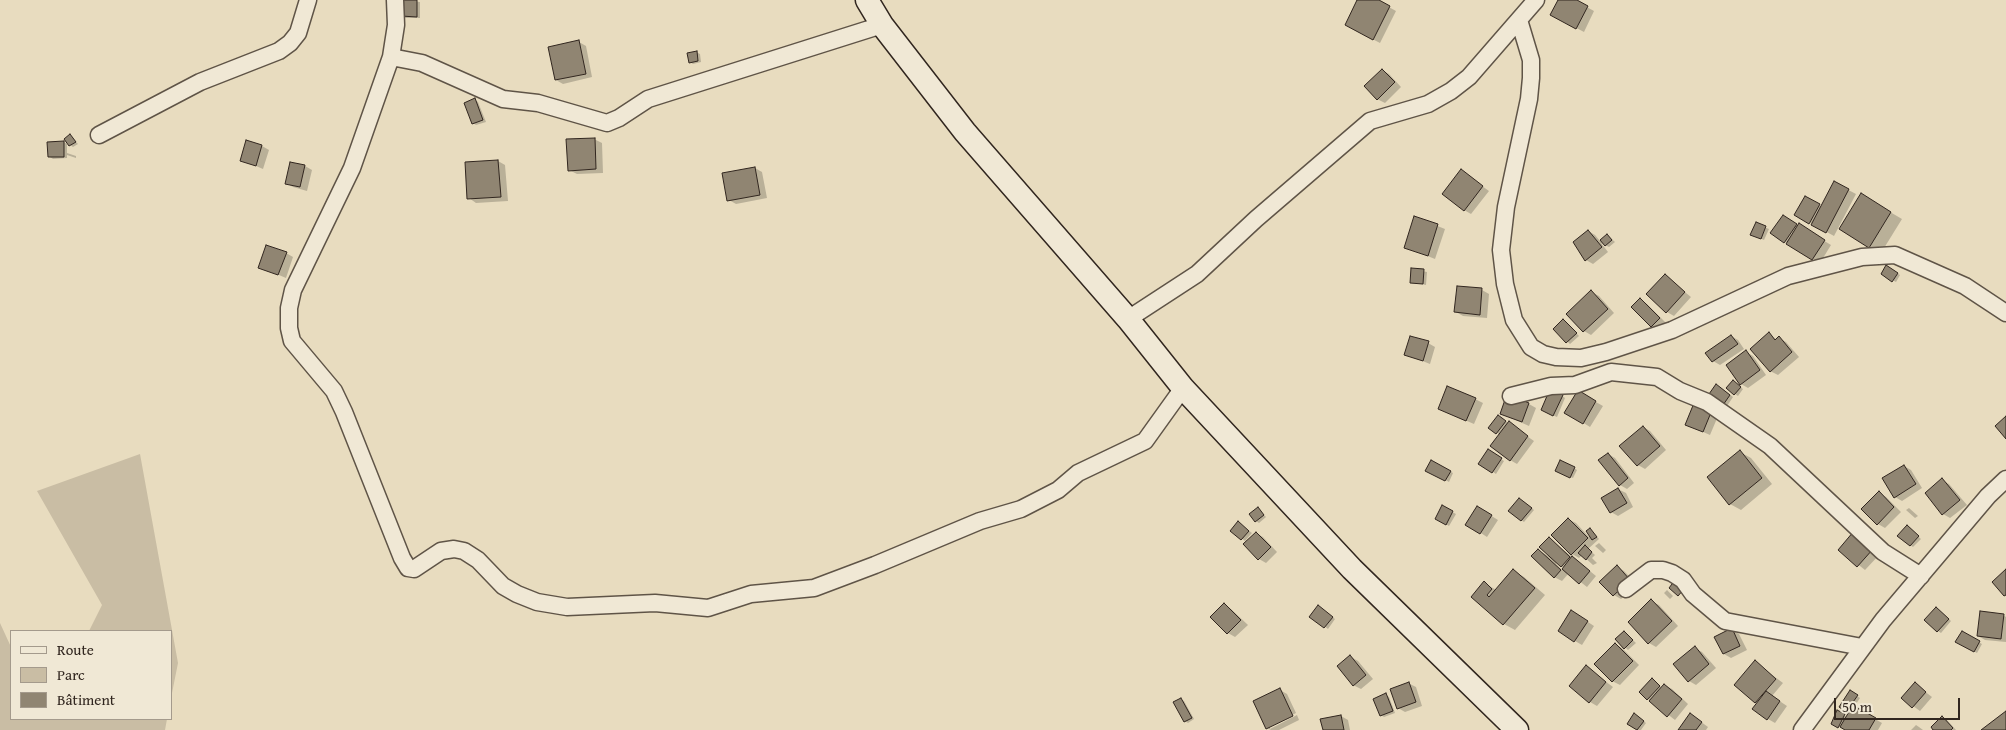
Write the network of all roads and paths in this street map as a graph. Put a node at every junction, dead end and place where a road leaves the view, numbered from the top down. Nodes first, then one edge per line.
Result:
1 (308, 0) edge
2 (395, 0) edge
3 (867, 0) edge
4 (1536, 0) edge
5 (1519, 20) junction
6 (882, 25) junction
7 (391, 57) junction
8 (99, 135) dead end
9 (2006, 313) edge
10 (1128, 319) junction
11 (1183, 388) junction
12 (1511, 396) dead end
13 (2006, 479) edge
14 (1921, 576) junction
15 (1626, 589) dead end
16 (1862, 647) junction
17 (1517, 730) edge
18 (1802, 730) edge

1 - 8 street
2 - 7 street
3 - 6 street
4 - 5 street
5 - 9 street
5 - 10 street
6 - 7 street
6 - 10 street
7 - 11 street
10 - 11 street
11 - 17 street
12 - 14 street
13 - 14 street
14 - 16 street
15 - 16 street
16 - 18 street

